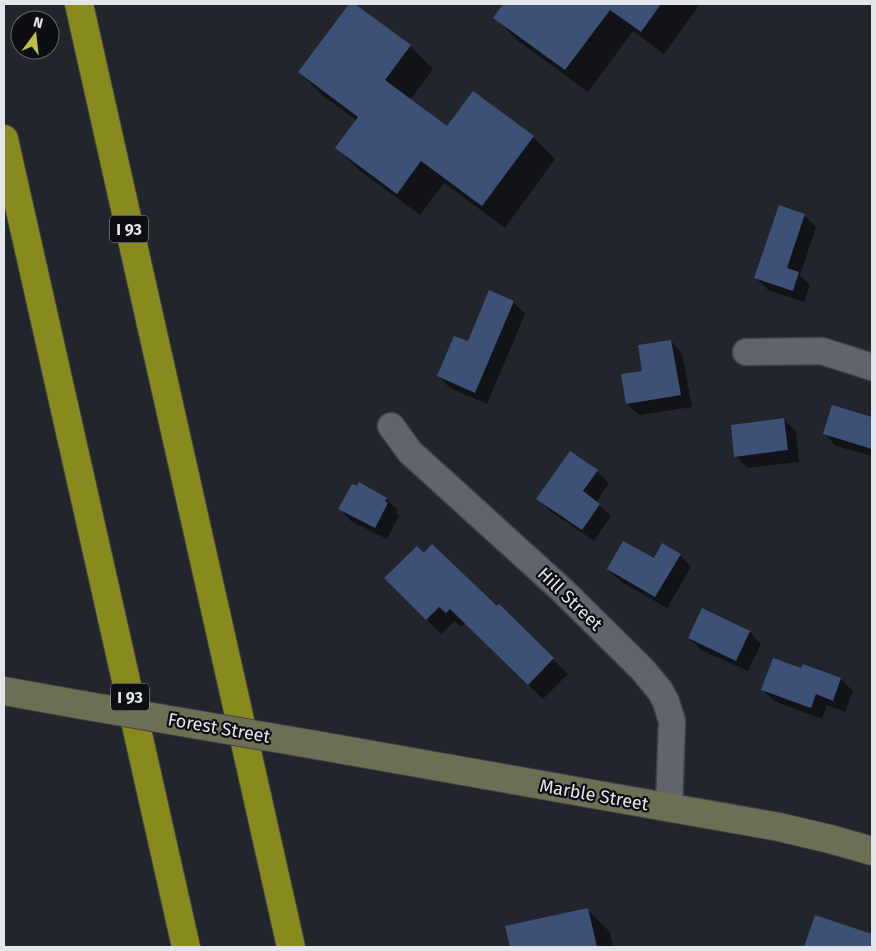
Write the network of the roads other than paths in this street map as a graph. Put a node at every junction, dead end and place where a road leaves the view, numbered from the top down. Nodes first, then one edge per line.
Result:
1 (79, 4) edge
2 (4, 139) edge
3 (746, 352) dead end
4 (872, 367) edge
5 (390, 426) dead end
6 (4, 691) edge
7 (316, 745) joint
8 (669, 808) junction
9 (872, 851) edge
10 (186, 947) edge
11 (291, 947) edge

1 - 11 highway, I 93
2 - 10 highway, I 93
3 - 4 street
5 - 8 street, Hill Street
6 - 7 main road, Forest Street, bridge
7 - 8 main road, Marble Street
8 - 9 main road, Marble Street

